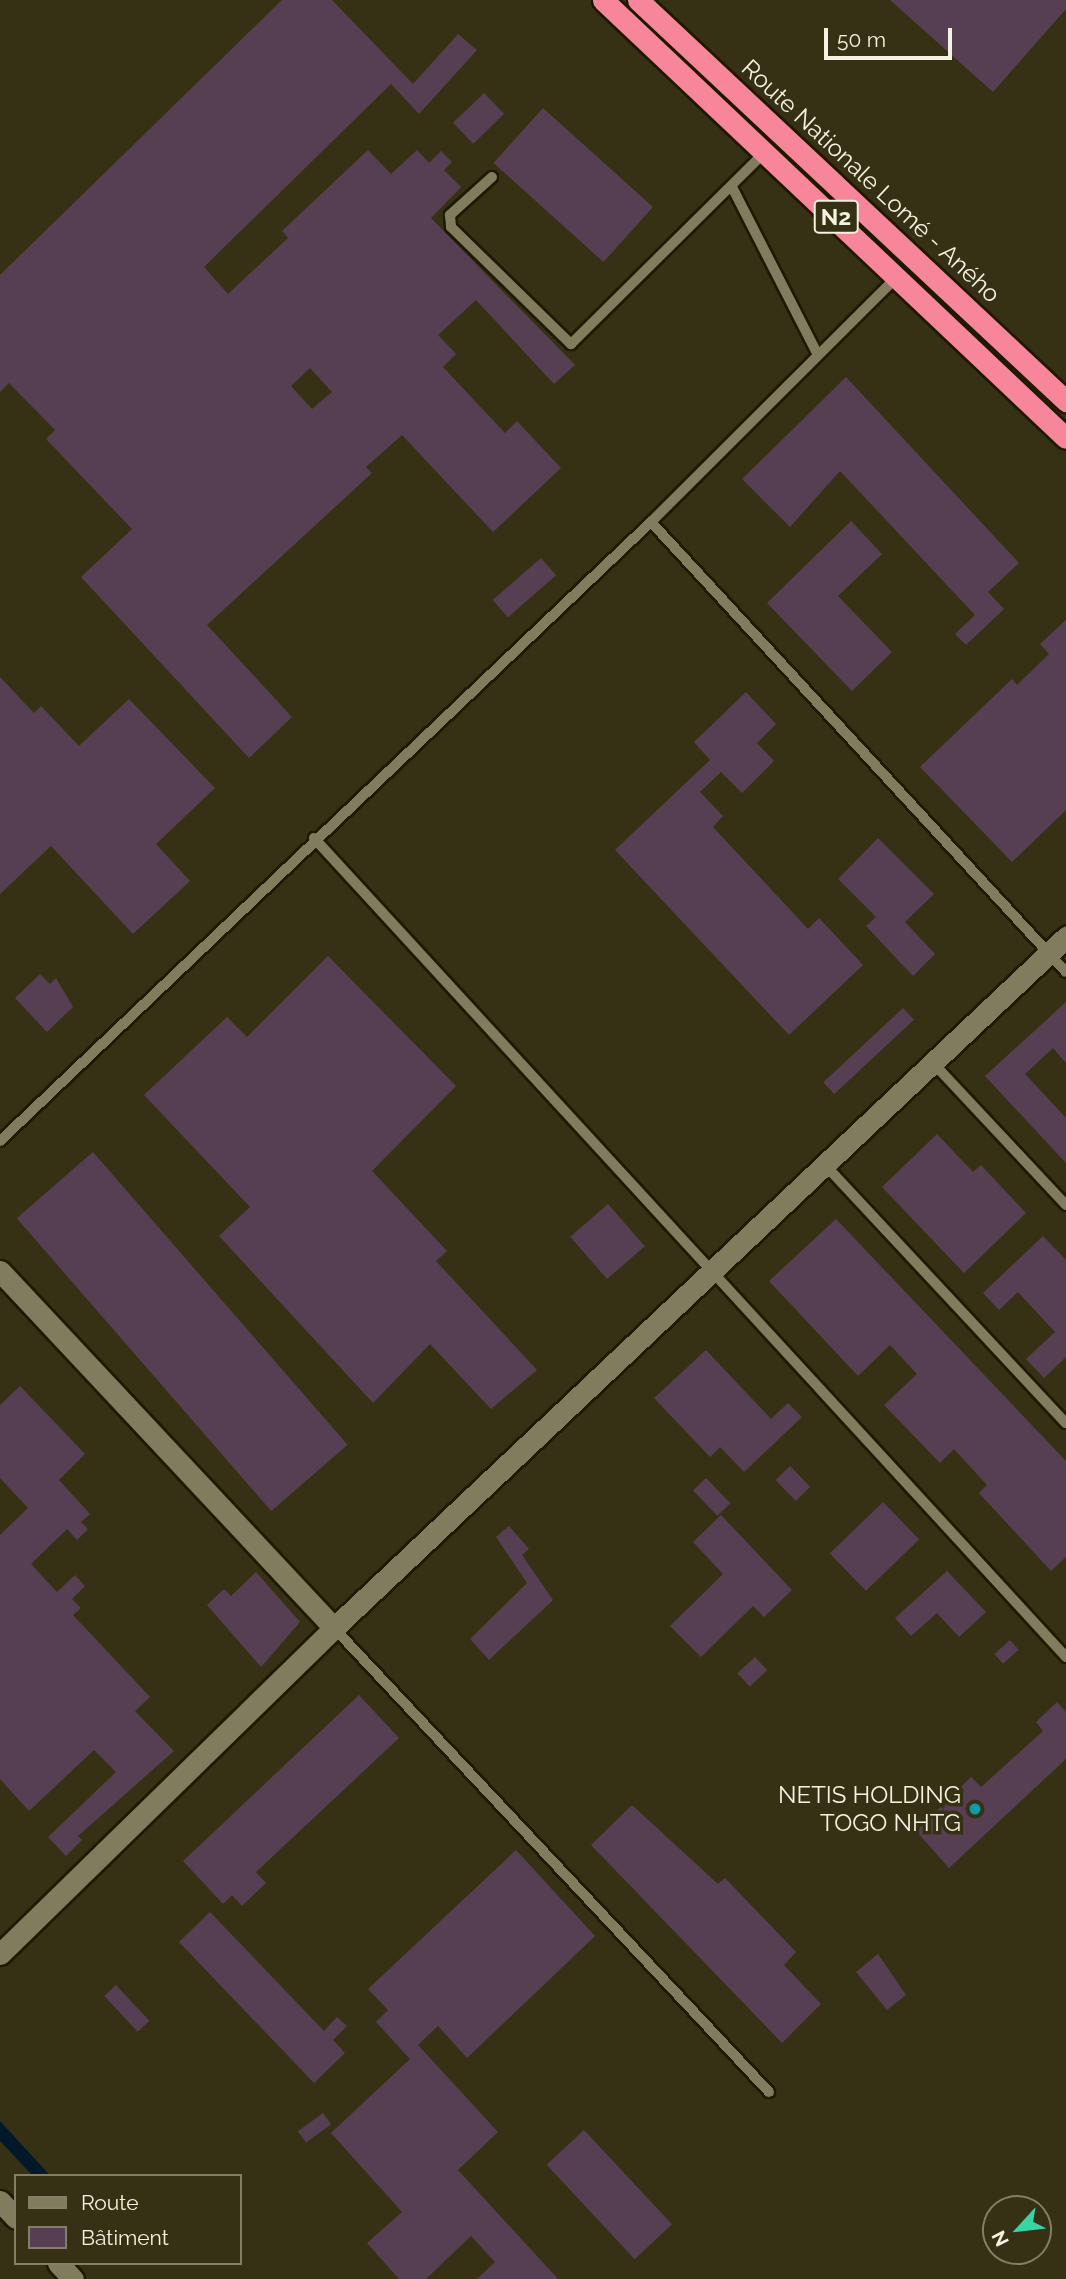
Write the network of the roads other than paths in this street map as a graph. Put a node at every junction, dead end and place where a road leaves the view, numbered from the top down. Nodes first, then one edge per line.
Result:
1 (603, 0) edge
2 (638, 0) edge
3 (767, 150) junction
4 (492, 177) dead end
5 (733, 189) junction
6 (898, 276) junction
7 (816, 351) junction
8 (1066, 401) edge
9 (1066, 438) edge
10 (651, 522) junction
11 (314, 838) junction
12 (1066, 937) edge
13 (1049, 954) junction
14 (1066, 972) edge
15 (934, 1064) junction
16 (0, 1141) edge
17 (827, 1167) junction
18 (1066, 1205) edge
19 (0, 1270) edge
20 (713, 1276) junction
21 (1066, 1423) edge
22 (334, 1628) junction
23 (1066, 1657) edge
24 (0, 1954) edge
25 (769, 2092) dead end
26 (0, 2201) edge
27 (14, 2216) edge

1 - 3 highway, Route Nationale Lomé - Aného / N2
2 - 8 highway, Route Nationale Lomé - Aného / N2
3 - 5 lane
3 - 6 highway, Route Nationale Lomé - Aného / N2
4 - 5 lane
5 - 7 lane
6 - 7 lane
6 - 9 highway, Route Nationale Lomé - Aného / N2
7 - 10 lane
10 - 11 lane
10 - 13 lane
11 - 16 lane
11 - 20 lane
12 - 13 street
13 - 14 lane
13 - 15 street
15 - 17 street
15 - 18 lane
17 - 20 street
17 - 21 lane
19 - 22 street
20 - 22 street
20 - 23 lane
22 - 24 street
22 - 25 lane
26 - 27 street

